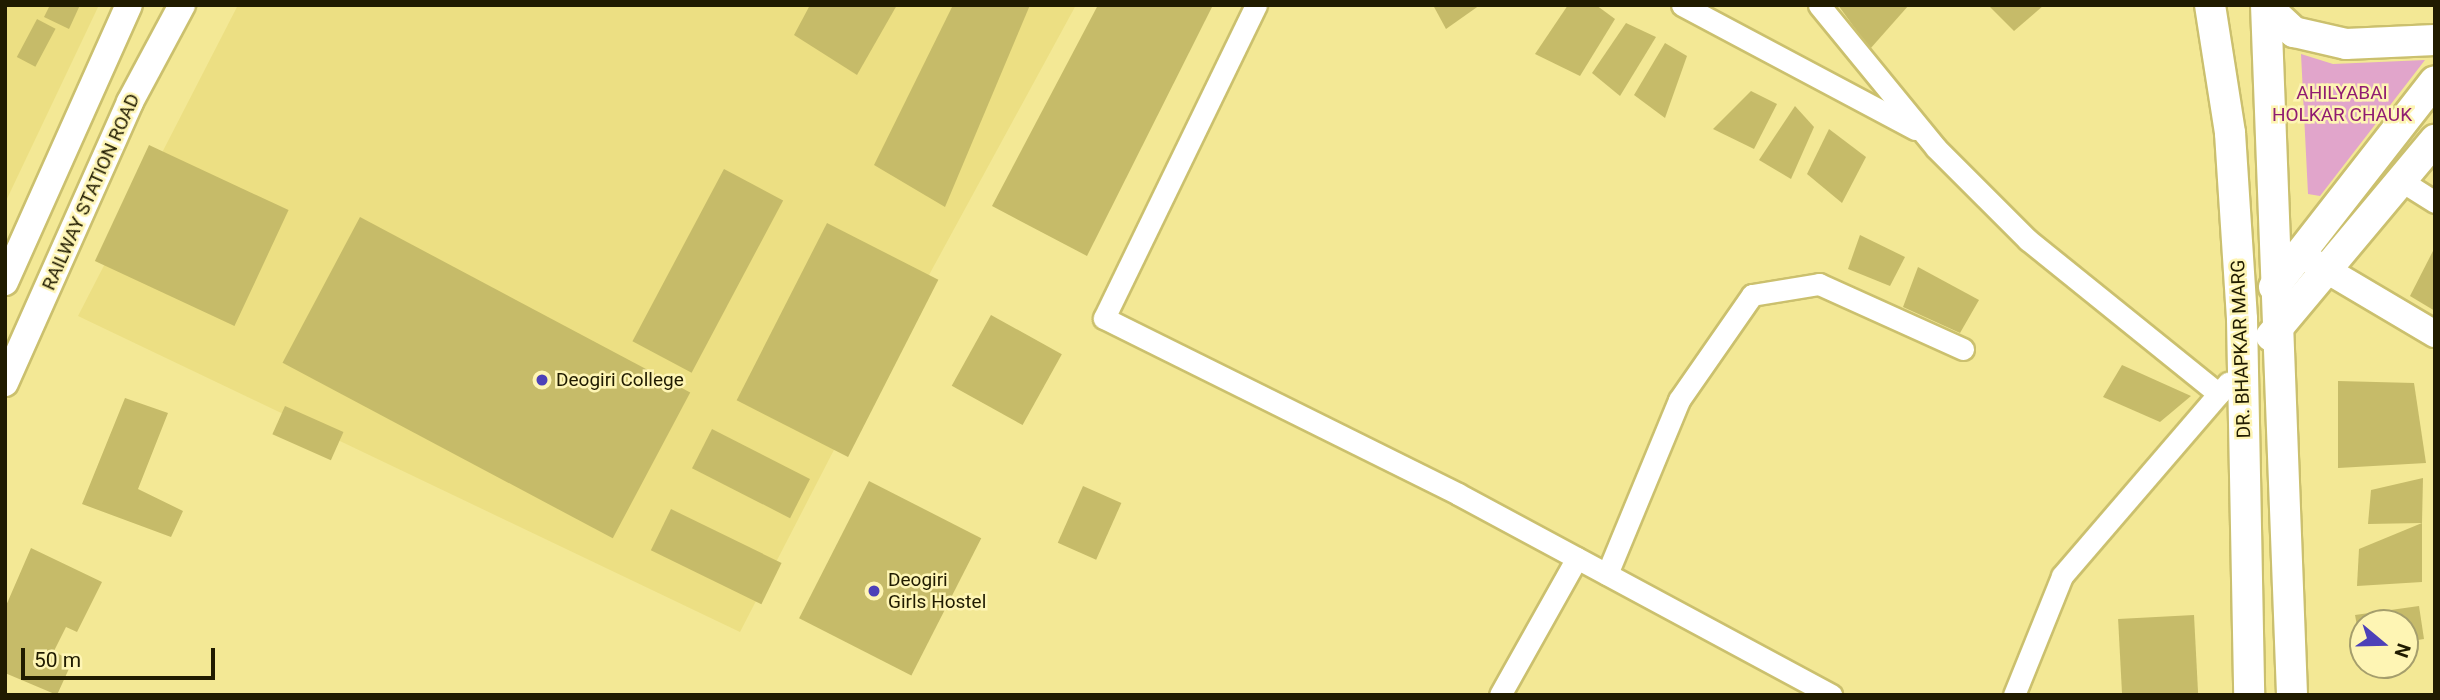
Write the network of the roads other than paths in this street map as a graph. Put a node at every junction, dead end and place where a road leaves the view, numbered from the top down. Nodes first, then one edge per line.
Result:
1 (129, 5) edge
2 (182, 5) edge
3 (1256, 5) edge
4 (1682, 5) edge
5 (1819, 5) edge
6 (2210, 5) edge
7 (2266, 6) edge
8 (2435, 40) edge
9 (2435, 81) edge
10 (1924, 134) junction
11 (2435, 140) edge
12 (2400, 180) junction
13 (2435, 202) edge
14 (2298, 253) junction
15 (2324, 271) junction
16 (5, 282) edge
17 (2277, 285) junction
18 (2242, 319) junction
19 (2277, 330) junction
20 (2435, 334) edge
21 (1963, 349) dead end
22 (2242, 365) junction
23 (5, 383) edge
24 (2218, 394) junction
25 (1577, 558) junction
26 (1607, 575) junction
27 (1500, 695) edge
28 (1831, 695) edge
29 (2014, 695) edge
30 (2249, 695) edge
31 (2292, 695) edge

1 - 16 street
2 - 23 street, RAILWAY STATION ROAD
3 - 25 street
4 - 10 street
5 - 10 street
6 - 18 main road, DR. BHAPKAR MARG
7 - 8 main road
7 - 17 main road, DR. BHAPKAR MARG
9 - 14 main road
10 - 24 street
11 - 12 main road
12 - 13 street
12 - 15 main road
14 - 15 street
14 - 17 main road
15 - 19 main road
15 - 20 street
17 - 18 main road
17 - 19 main road, DR. BHAPKAR MARG
18 - 22 main road, DR. BHAPKAR MARG
19 - 22 main road
19 - 31 main road, DR. BHAPKAR MARG
21 - 26 street
22 - 24 street
22 - 30 main road, DR. BHAPKAR MARG
24 - 29 street
25 - 26 street
25 - 27 street
26 - 28 street

